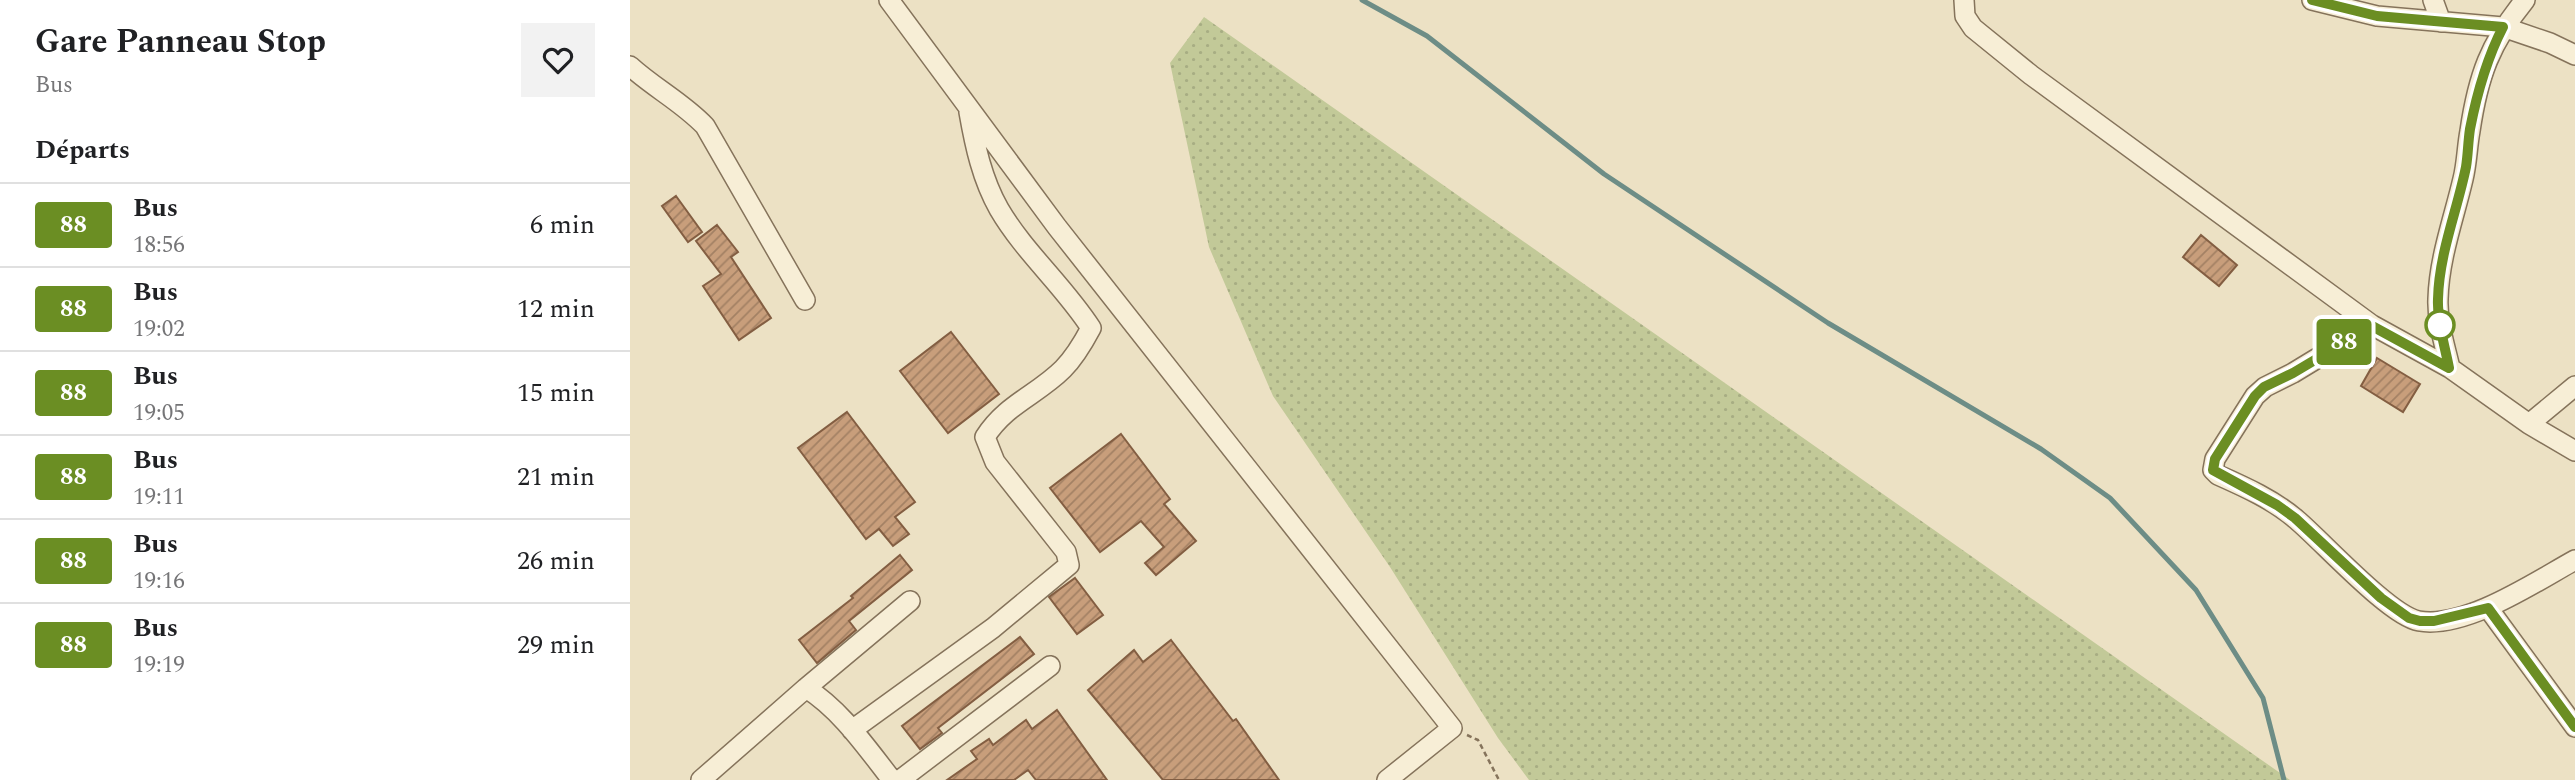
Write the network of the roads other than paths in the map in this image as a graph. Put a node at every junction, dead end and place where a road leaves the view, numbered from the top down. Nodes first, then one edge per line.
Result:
1 (888, 0) edge
2 (1964, 0) edge
3 (2312, 0) edge
4 (2433, 0) edge
5 (2525, 0) edge
6 (2441, 22) junction
7 (2503, 27) junction
8 (2575, 55) edge
9 (630, 66) edge
10 (969, 109) junction
11 (805, 300) dead end
12 (2372, 326) junction
13 (2449, 368) junction
14 (2575, 386) edge
15 (2529, 424) junction
16 (2575, 451) edge
17 (2575, 559) edge
18 (910, 601) dead end
19 (2488, 608) junction
20 (1050, 666) dead end
21 (806, 688) junction
22 (2575, 727) edge
23 (852, 730) junction
24 (701, 780) edge
25 (892, 780) edge
26 (900, 780) edge
27 (1387, 780) edge

1 - 10 street
2 - 12 street
3 - 6 street
4 - 6 street
5 - 7 street
6 - 7 street
7 - 8 street
7 - 13 street
9 - 11 street
10 - 23 street
10 - 27 street
12 - 13 street
12 - 19 street
13 - 15 street
14 - 15 street
15 - 16 street
17 - 19 street
18 - 21 street
19 - 22 street
20 - 26 street
21 - 23 street
21 - 24 street
23 - 25 street

